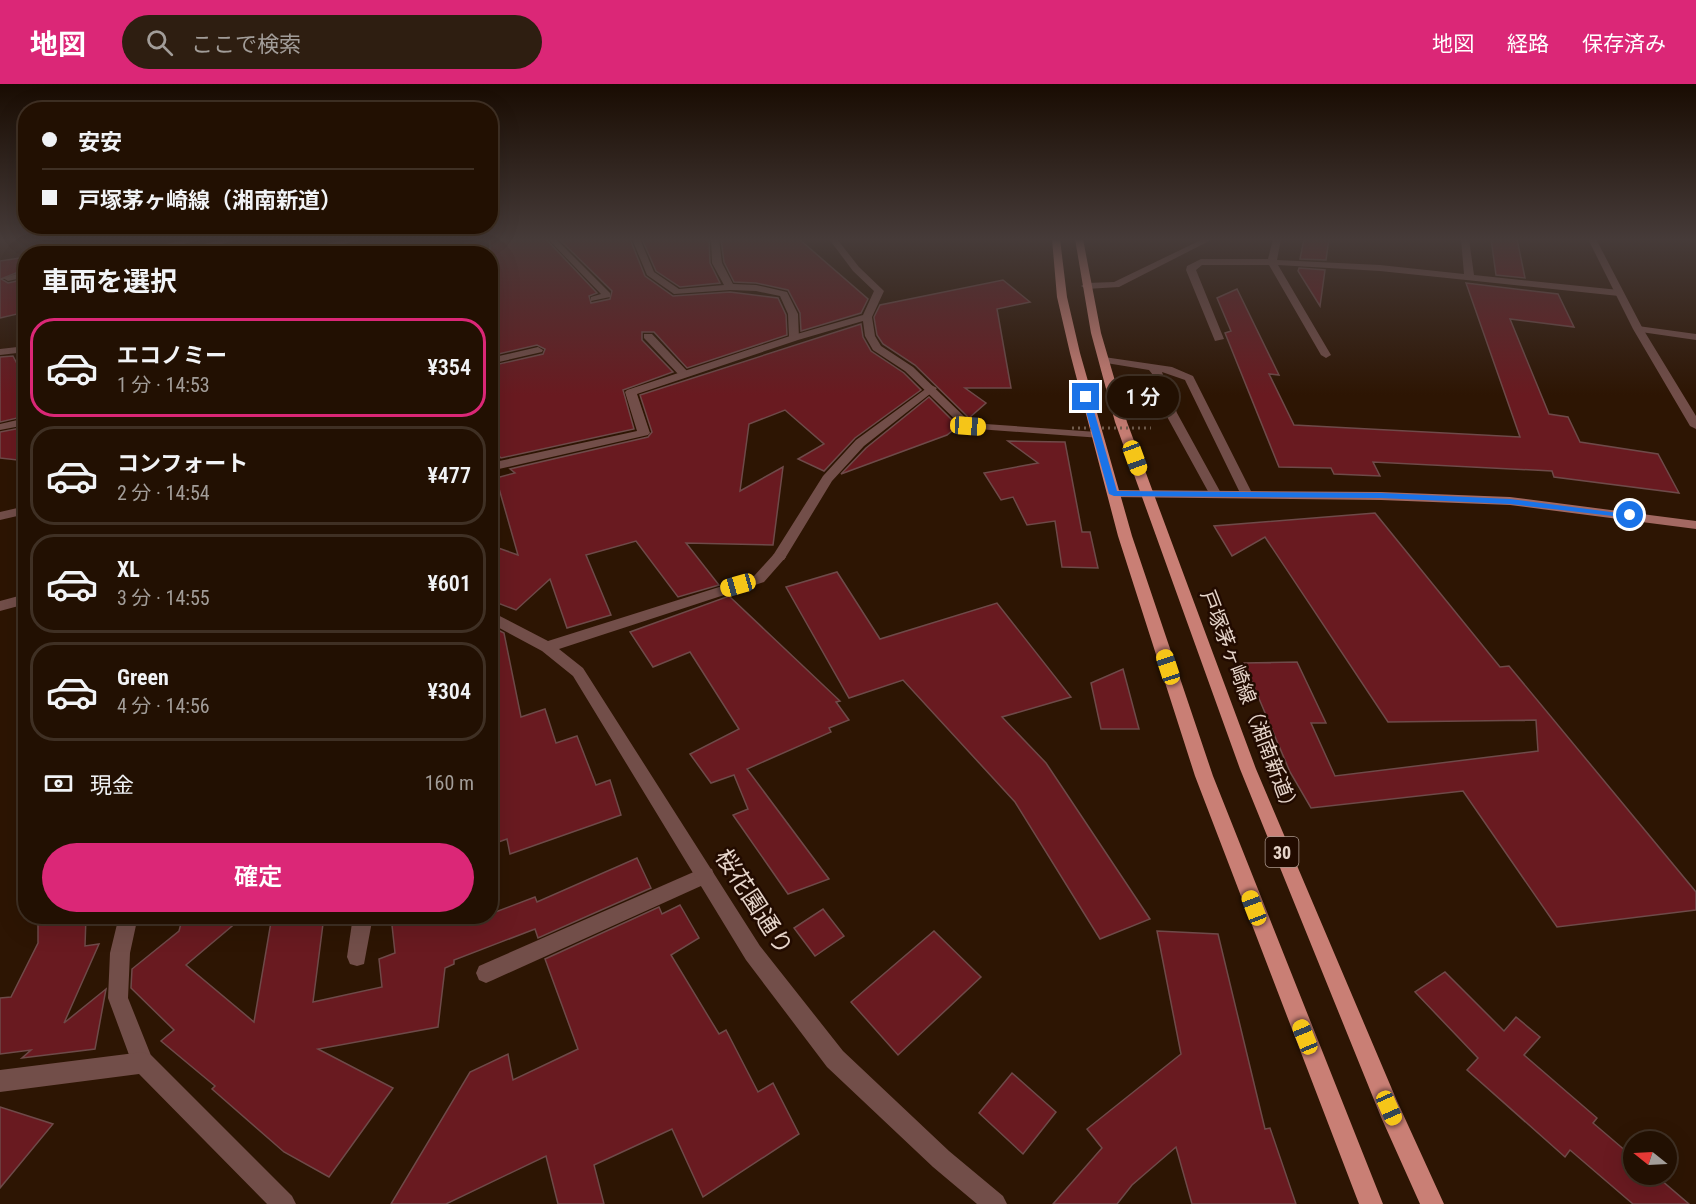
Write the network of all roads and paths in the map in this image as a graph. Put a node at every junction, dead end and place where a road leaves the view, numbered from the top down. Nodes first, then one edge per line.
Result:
1 (603, 291) edge
2 (771, 291) edge
3 (879, 291) edge
4 (1061, 291) edge
5 (1088, 291) edge
6 (1200, 291) edge
7 (1289, 291) edge
8 (1605, 291) edge
9 (1619, 293) joint
10 (594, 299) dead end
11 (867, 317) junction
12 (1638, 329) junction
13 (648, 336) dead end
14 (1696, 337) edge
15 (794, 338) junction
16 (1219, 339) dead end
17 (18, 350) edge
18 (538, 350) dead end
19 (0, 352) edge
20 (1326, 356) dead end
21 (498, 359) edge
22 (1104, 360) junction
23 (1151, 366) junction
24 (684, 374) junction
25 (931, 388) junction
26 (18, 423) edge
27 (1696, 426) edge
28 (0, 427) edge
29 (1072, 428) dead end
30 (1151, 428) dead end
31 (1097, 436) junction
32 (498, 465) edge
33 (1114, 494) junction
34 (1148, 494) junction
35 (1216, 495) junction
36 (1246, 495) junction
37 (18, 512) edge
38 (0, 516) edge
39 (1696, 525) edge
40 (18, 601) edge
41 (0, 606) edge
42 (498, 620) edge
43 (547, 647) junction
44 (705, 875) junction
45 (127, 924) edge
46 (362, 924) edge
47 (357, 957) dead end
48 (486, 973) dead end
49 (143, 1063) junction
50 (0, 1081) edge
51 (284, 1204) edge
52 (995, 1204) edge
53 (1371, 1204) edge
54 (1432, 1204) edge

1 - 10 street
2 - 15 street
3 - 11 street
4 - 31 main road, 30
5 - 22 main road, 戸塚茅ヶ崎線（湘南新道） / 30
6 - 16 street
7 - 20 street
8 - 9 street
9 - 12 street
11 - 15 street
11 - 25 street
12 - 14 street
12 - 27 street
13 - 24 street
15 - 24 street
17 - 19 street
18 - 21 street
22 - 23 street
22 - 34 main road, 戸塚茅ヶ崎線（湘南新道） / 30
23 - 35 street
23 - 36 street
24 - 32 street
25 - 31 street
25 - 43 street
26 - 28 street
29 - 30 path, bridge
31 - 33 main road, 30
33 - 34 street
33 - 53 main road, 30
34 - 35 street
34 - 54 main road, 戸塚茅ヶ崎線（湘南新道） / 30
35 - 36 street
36 - 39 street
37 - 38 street
40 - 41 street
42 - 43 street, 桜花園通り
43 - 44 street, 桜花園通り
44 - 48 street
44 - 52 street, 桜花園通り
45 - 49 street
46 - 47 street
49 - 50 street
49 - 51 street

